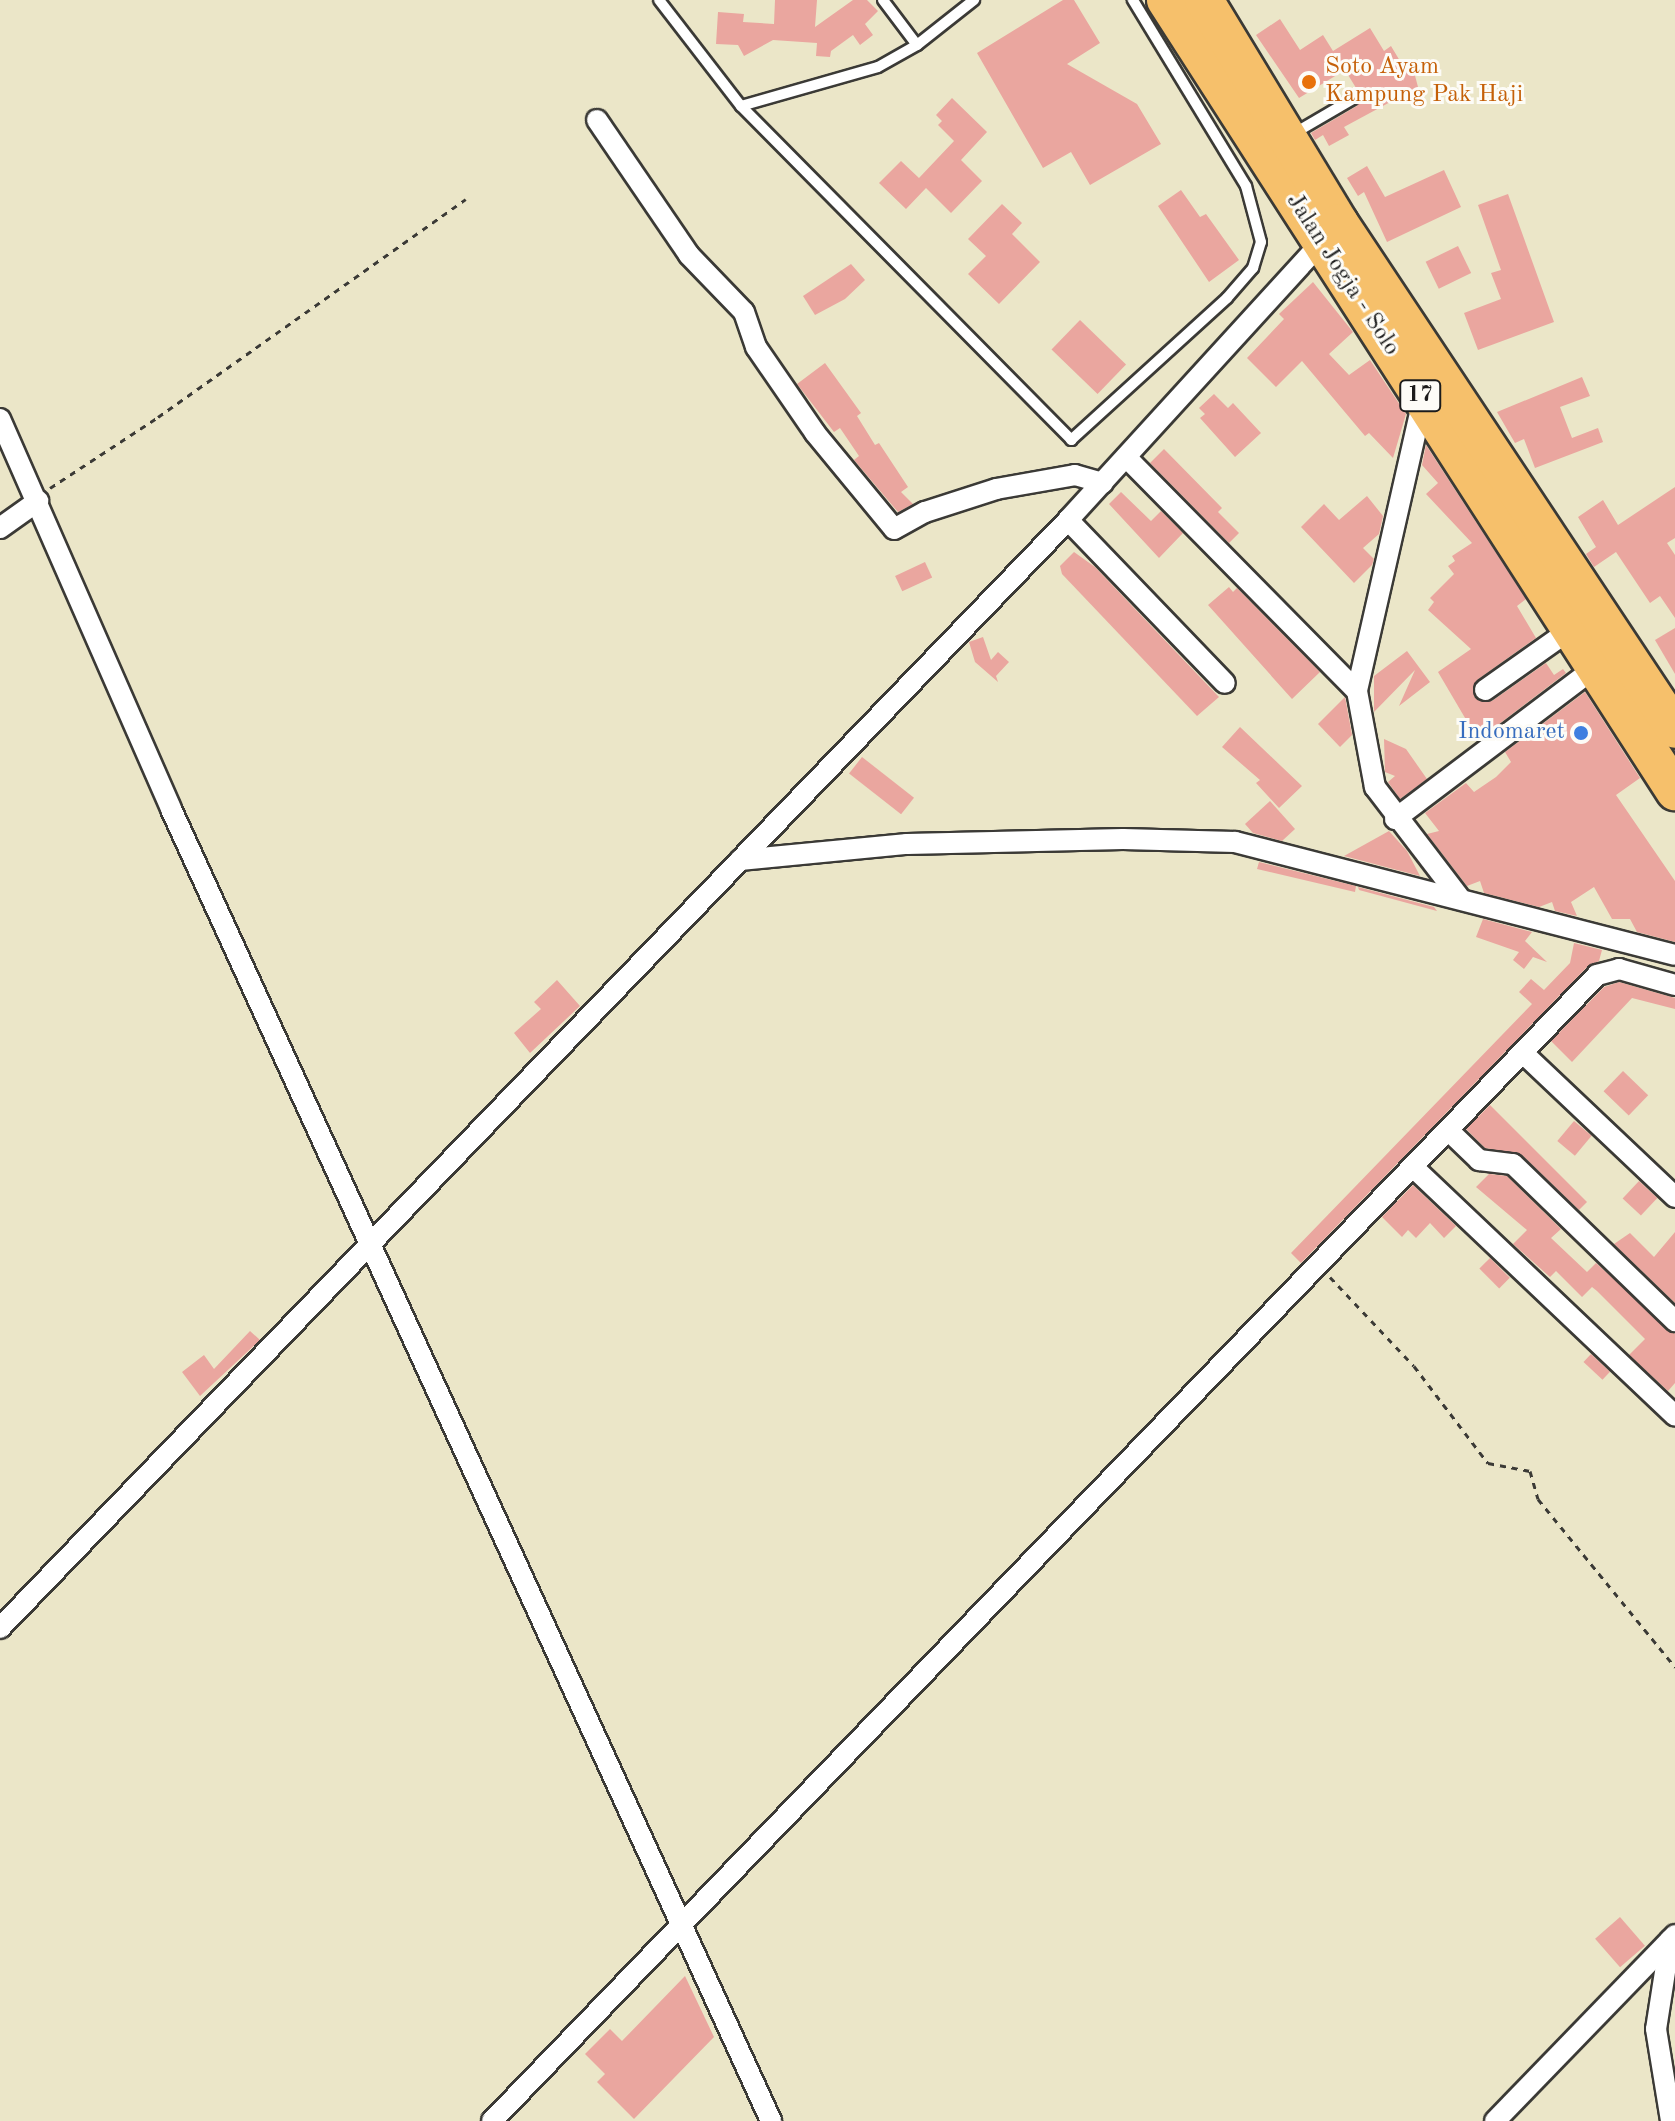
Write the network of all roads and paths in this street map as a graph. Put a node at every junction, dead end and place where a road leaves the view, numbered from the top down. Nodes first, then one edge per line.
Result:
1 (659, 0) edge
2 (883, 0) edge
3 (974, 0) edge
4 (1133, 0) edge
5 (1166, 0) edge
6 (1204, 0) edge
7 (917, 45) junction
8 (1353, 99) dead end
9 (741, 106) junction
10 (597, 120) dead end
11 (1287, 138) junction
12 (466, 199) dead end
13 (1330, 232) junction
14 (1423, 400) junction
15 (0, 419) edge
16 (1126, 457) junction
17 (1103, 483) junction
18 (37, 499) junction
19 (1068, 520) junction
20 (0, 528) edge
21 (1571, 629) junction
22 (1596, 667) junction
23 (1225, 683) dead end
24 (1485, 690) dead end
25 (1357, 691) junction
26 (1669, 709) edge
27 (1675, 791) edge
28 (1395, 819) junction
29 (740, 860) junction
30 (1459, 897) junction
31 (1619, 937) junction
32 (1675, 955) edge
33 (1608, 968) junction
34 (1675, 985) edge
35 (1524, 1054) junction
36 (1449, 1131) junction
37 (1413, 1167) junction
38 (1675, 1197) edge
39 (371, 1242) junction
40 (1318, 1265) junction
41 (1675, 1321) edge
42 (1675, 1416) edge
43 (0, 1628) edge
44 (1675, 1667) edge
45 (680, 1923) junction
46 (1673, 1937) edge
47 (492, 2121) edge
48 (771, 2121) edge
49 (1495, 2121) edge
50 (1671, 2121) edge

1 - 9 lane
2 - 7 lane
3 - 7 lane
4 - 9 lane
5 - 13 highway, Jalan Jogja - Solo / 17
6 - 11 highway, Jalan Jogja - Solo / 17
7 - 9 lane
8 - 11 lane
10 - 17 street
11 - 13 highway, Jalan Jogja - Solo / 17
12 - 18 path
13 - 14 highway, Jalan Jogja - Solo / 17
13 - 16 street
13 - 26 highway, Jalan Jogja - Solo / 17
14 - 21 highway, Jalan Jogja - Solo / 17
14 - 25 street
15 - 18 street
16 - 17 street
16 - 25 street
17 - 19 street
18 - 20 street
18 - 39 street
19 - 23 street
19 - 29 street
21 - 22 highway, Jalan Jogja - Solo / 17
21 - 24 street
22 - 27 highway, Jalan Jogja - Solo / 17
22 - 28 street
25 - 28 street
28 - 30 street
29 - 30 street
29 - 39 street
30 - 31 street
31 - 32 street
31 - 33 street
33 - 34 street
33 - 35 street
35 - 36 street
35 - 38 street
36 - 37 street
36 - 41 street
37 - 40 street
37 - 42 street
39 - 43 street
39 - 45 street
40 - 44 path
40 - 45 street
45 - 47 street
45 - 48 street
46 - 49 street
46 - 50 street

